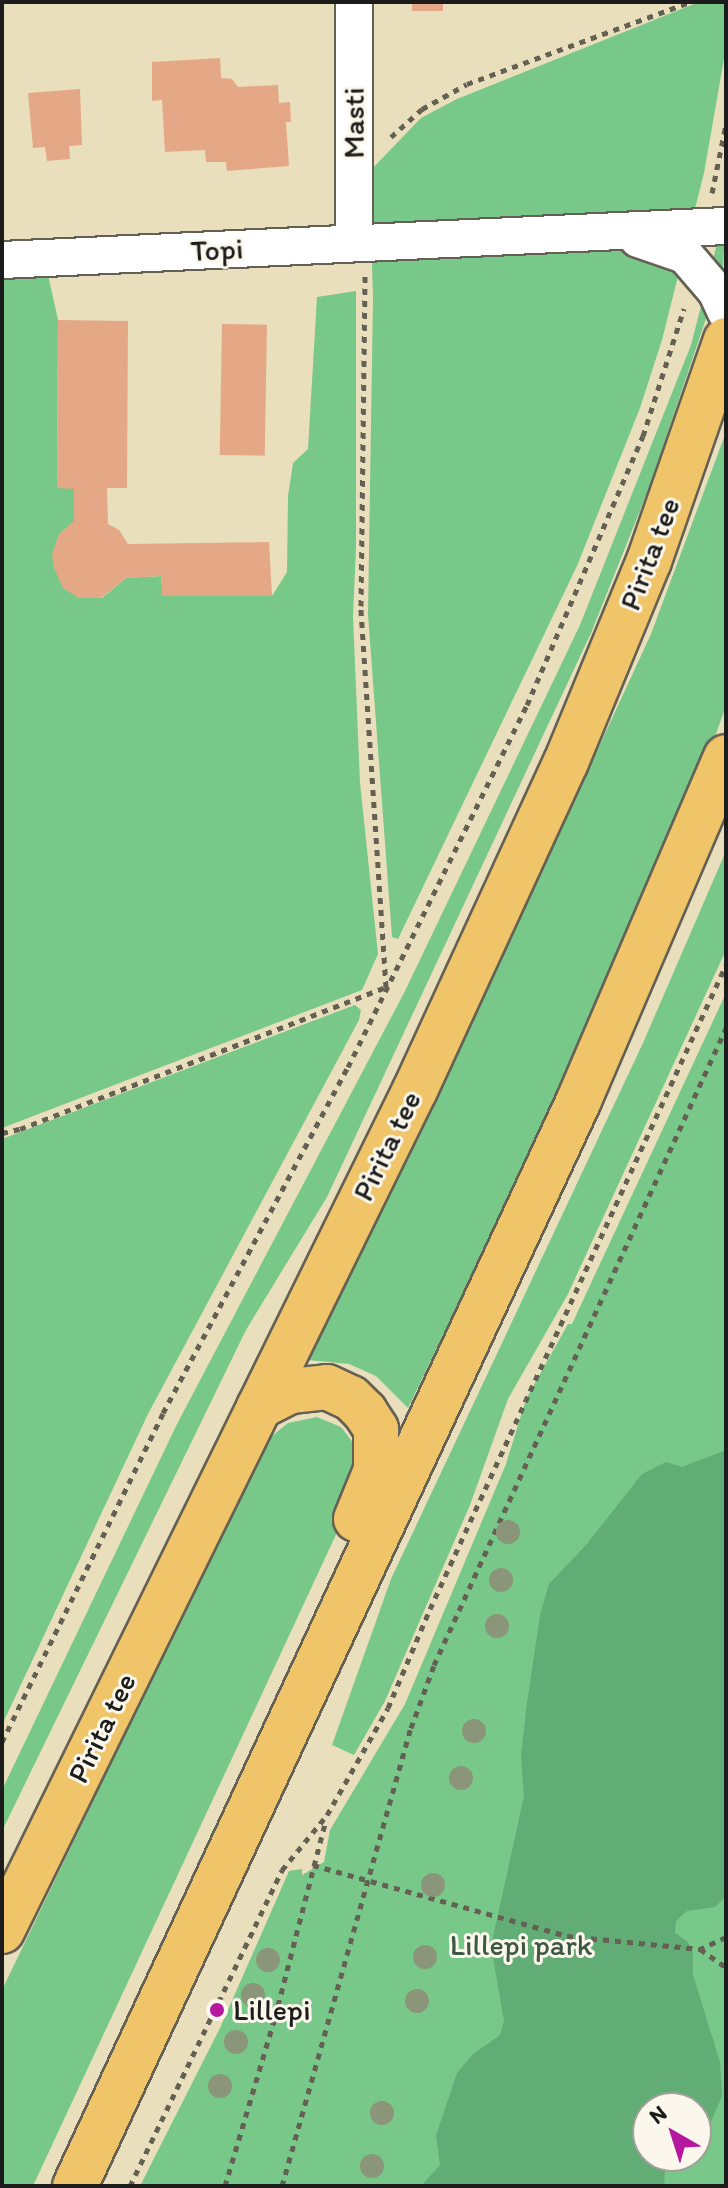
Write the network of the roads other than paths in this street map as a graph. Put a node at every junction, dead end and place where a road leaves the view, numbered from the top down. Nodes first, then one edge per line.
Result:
1 (354, 2) edge
2 (715, 226) edge
3 (609, 231) junction
4 (360, 255) junction
5 (2, 260) edge
6 (726, 312) edge
7 (726, 340) edge
8 (726, 757) edge
9 (259, 1407) junction
10 (338, 1616) junction
11 (2, 1931) edge
12 (75, 2186) edge

1 - 4 street, Masti
2 - 3 street, Topi
3 - 4 street, Topi
3 - 6 street
4 - 5 street, Topi
7 - 9 main road, Pirita tee
8 - 10 main road
9 - 10 main road
9 - 11 main road, Pirita tee
10 - 12 main road

